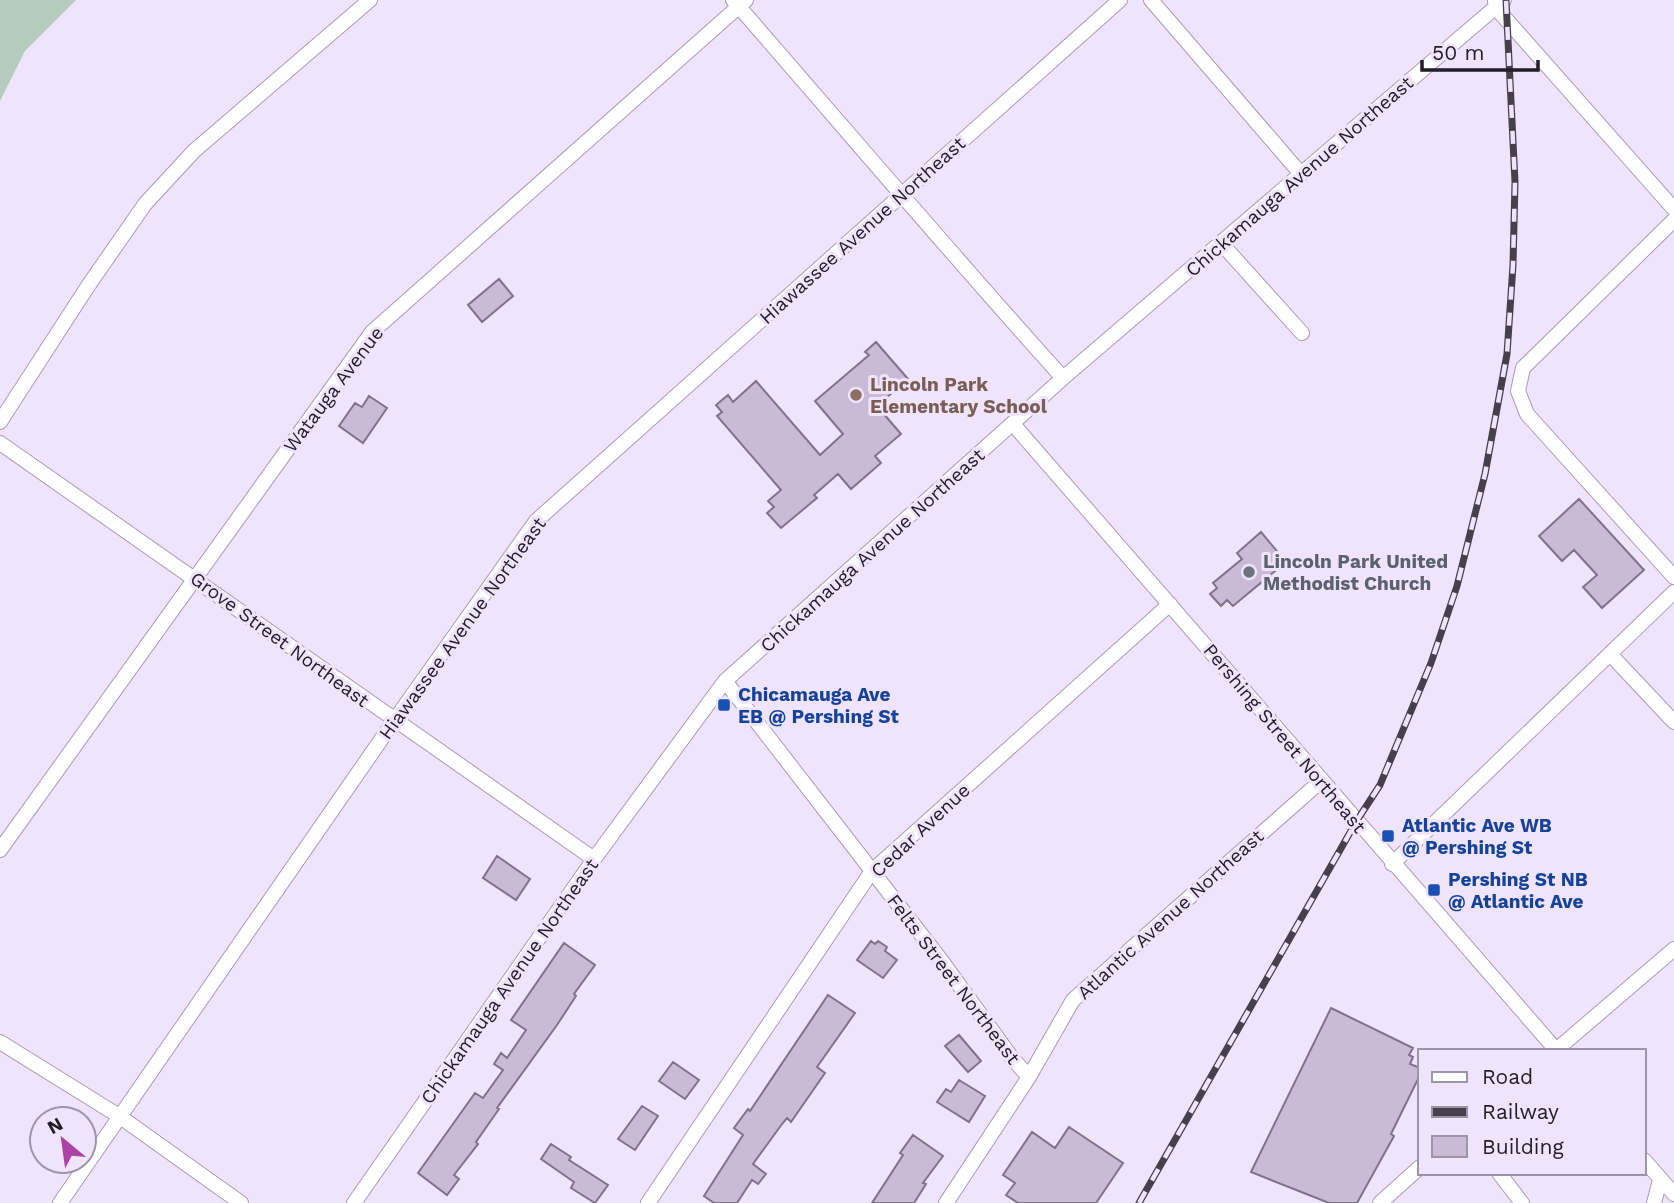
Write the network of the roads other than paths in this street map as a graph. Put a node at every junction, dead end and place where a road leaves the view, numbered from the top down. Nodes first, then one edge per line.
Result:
1 (370, 0) edge
2 (1120, 0) edge
3 (1151, 0) edge
4 (739, 2) edge
5 (1499, 3) edge
6 (1301, 174) junction
7 (902, 194) junction
8 (1674, 209) edge
9 (1674, 220) edge
10 (1221, 243) junction
11 (1301, 332) dead end
12 (1063, 378) junction
13 (0, 422) edge
14 (1013, 425) junction
15 (0, 443) edge
16 (194, 577) junction
17 (1674, 577) edge
18 (1674, 592) edge
19 (1170, 604) junction
20 (1610, 654) junction
21 (725, 681) junction
22 (394, 720) junction
23 (1674, 722) edge
24 (1321, 781) junction
25 (0, 850) edge
26 (594, 859) junction
27 (1392, 864) junction
28 (872, 872) junction
29 (1674, 949) edge
30 (0, 1042) edge
31 (1555, 1049) edge
32 (1557, 1049) edge
33 (1029, 1077) junction
34 (119, 1116) junction
35 (1646, 1162) edge
36 (1418, 1169) edge
37 (1501, 1175) edge
38 (1660, 1180) junction
39 (1674, 1194) edge
40 (60, 1203) edge
41 (241, 1203) edge
42 (354, 1203) edge
43 (648, 1203) edge
44 (946, 1203) edge
45 (1380, 1203) edge
46 (1522, 1203) edge
47 (1654, 1203) edge

1 - 13 street
2 - 7 street, Hiawassee Avenue Northeast
3 - 6 street
4 - 7 street
4 - 16 street, Watauga Avenue
5 - 6 street, Chickamauga Avenue Northeast
5 - 8 street
6 - 10 street, Chickamauga Avenue Northeast
7 - 12 street
7 - 22 street, Hiawassee Avenue Northeast
9 - 17 street
10 - 11 street
10 - 12 street, Chickamauga Avenue Northeast
12 - 14 street, Chickamauga Avenue Northeast
14 - 19 street, Pershing Street Northeast
14 - 21 street, Chickamauga Avenue Northeast
15 - 16 street, Grove Street Northeast
16 - 22 street, Grove Street Northeast
16 - 25 street, Watauga Avenue
18 - 20 street
19 - 24 street, Pershing Street Northeast
19 - 28 street, Cedar Avenue
20 - 23 street
20 - 27 street
21 - 26 street, Chickamauga Avenue Northeast
21 - 28 street, Felts Street Northeast
22 - 26 street, Grove Street Northeast
22 - 34 street, Hiawassee Avenue Northeast
24 - 27 street, Pershing Street Northeast
24 - 33 street, Atlantic Avenue Northeast
26 - 42 street, Chickamauga Avenue Northeast
27 - 31 street, Pershing Street Northeast
28 - 33 street, Felts Street Northeast
28 - 43 street, Cedar Avenue
29 - 32 street
30 - 34 street
33 - 44 street, Atlantic Avenue Northeast
34 - 40 street, Hiawassee Avenue Northeast
34 - 41 street
35 - 38 street
36 - 45 street
37 - 46 street
38 - 39 street
38 - 47 street

